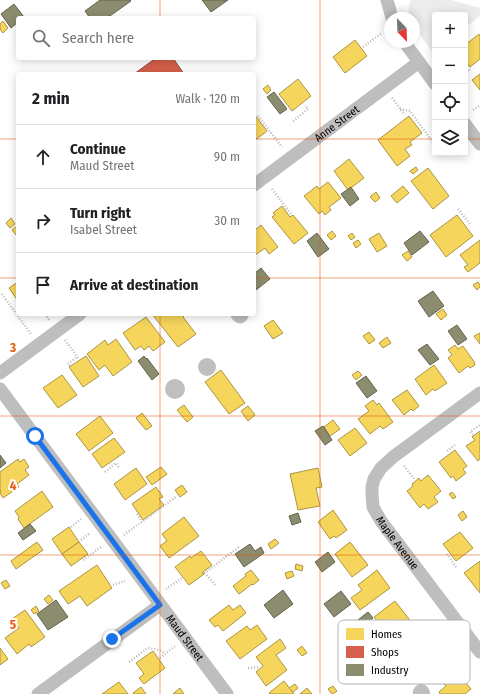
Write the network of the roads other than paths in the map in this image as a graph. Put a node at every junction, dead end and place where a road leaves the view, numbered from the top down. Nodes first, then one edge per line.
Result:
1 (387, 0) edge
2 (390, 12) edge
3 (409, 48) edge
4 (418, 62) junction
5 (432, 80) edge
6 (468, 128) edge
7 (480, 144) edge
8 (259, 181) edge
9 (76, 316) edge
10 (0, 373) edge
11 (0, 389) edge
12 (480, 393) edge
13 (157, 601) junction
14 (456, 620) edge
15 (470, 639) edge
16 (480, 652) edge
17 (38, 694) edge
18 (227, 694) edge

1 - 2 street
3 - 4 street
4 - 5 street
4 - 8 street, Anne Street
6 - 7 street
9 - 10 street
11 - 13 street, Maud Street
12 - 14 street, Maple Avenue
13 - 17 street
13 - 18 street, Maud Street
15 - 16 street, Maple Avenue

